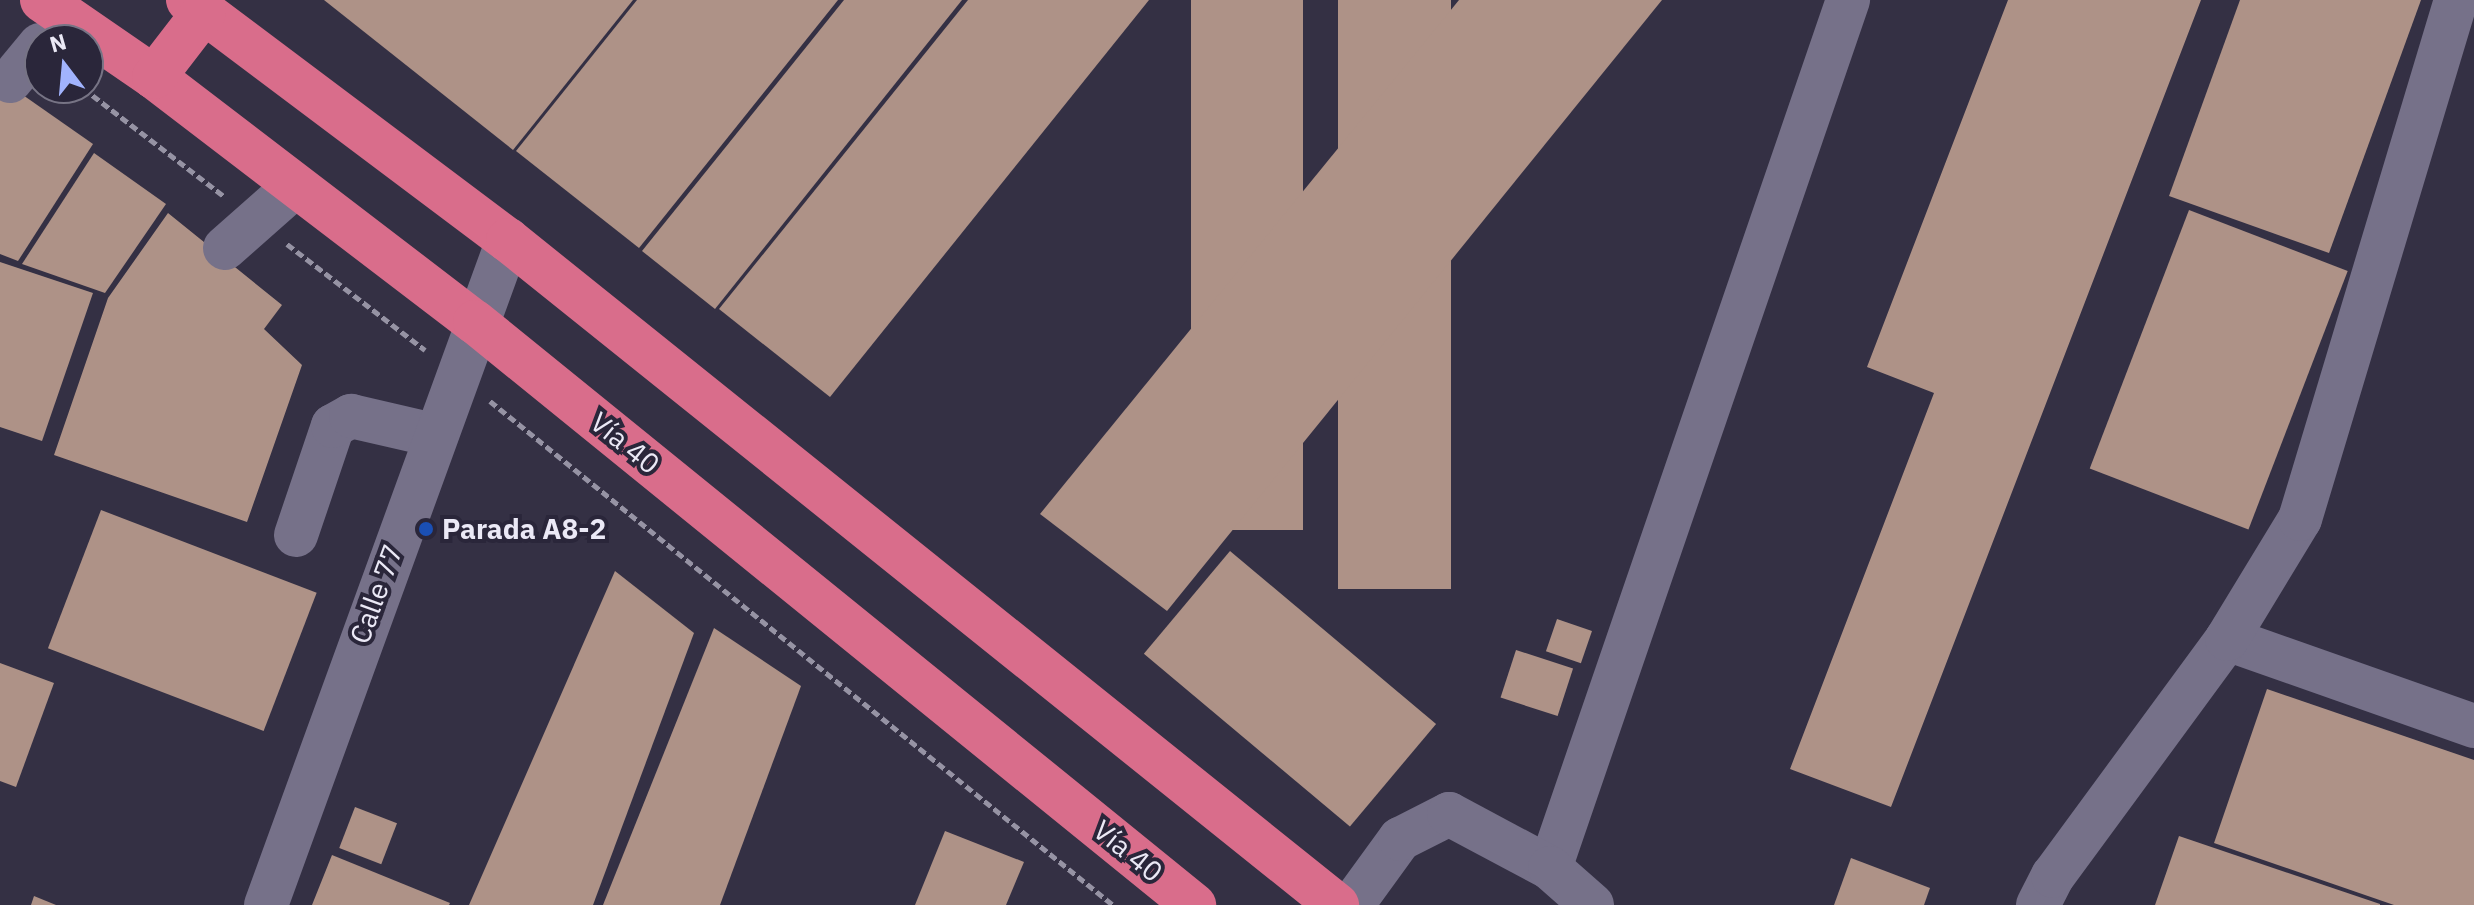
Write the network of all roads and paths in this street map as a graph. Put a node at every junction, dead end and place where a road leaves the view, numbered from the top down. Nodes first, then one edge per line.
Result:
1 (1848, 0) edge
2 (2456, 0) edge
3 (196, 6) edge
4 (104, 53) edge
5 (24, 59) edge
6 (154, 77) junction
7 (10, 81) dead end
8 (100, 104) edge
9 (295, 186) junction
10 (242, 236) junction
11 (508, 240) junction
12 (475, 322) junction
13 (457, 375) junction
14 (433, 435) junction
15 (296, 535) dead end
16 (2227, 639) junction
17 (2474, 726) edge
18 (1550, 868) junction
19 (266, 905) edge
20 (1113, 905) edge
21 (1194, 905) edge
22 (1337, 905) edge
23 (1352, 905) edge
24 (1592, 905) edge
25 (2038, 905) edge

1 - 18 street
2 - 16 street
3 - 6 highway
3 - 11 highway
4 - 6 highway, Vía 40
5 - 7 street
6 - 9 highway, Vía 40
8 - 10 path
9 - 10 street
9 - 12 highway, Vía 40
10 - 13 path
11 - 12 street, Calle 77
11 - 22 highway
12 - 13 street, Calle 77
12 - 21 highway, Vía 40
13 - 14 street, Calle 77
13 - 20 path
14 - 15 street
14 - 19 street, Calle 77
16 - 17 street
16 - 25 street
18 - 23 street
18 - 24 street

